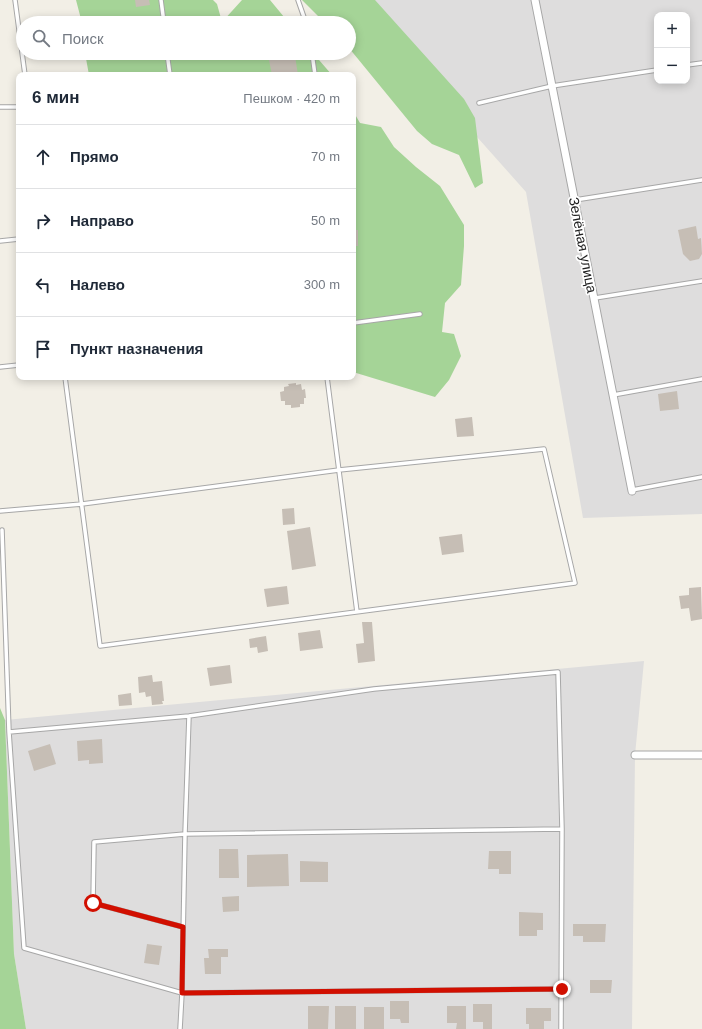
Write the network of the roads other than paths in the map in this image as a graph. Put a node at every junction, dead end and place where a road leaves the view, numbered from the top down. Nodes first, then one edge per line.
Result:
1 (15, 0) edge
2 (161, 0) edge
3 (298, 0) edge
4 (535, 0) edge
5 (17, 16) edge
6 (163, 16) edge
7 (304, 16) edge
8 (24, 60) edge
9 (168, 60) edge
10 (313, 60) edge
11 (702, 63) edge
12 (690, 65) edge
13 (654, 70) edge
14 (26, 72) edge
15 (170, 72) edge
16 (315, 72) edge
17 (552, 86) junction
18 (479, 103) dead end
19 (0, 107) edge
20 (16, 107) edge
21 (702, 180) edge
22 (574, 200) junction
23 (16, 239) edge
24 (0, 241) edge
25 (702, 281) edge
26 (594, 298) junction
27 (420, 314) dead end
28 (356, 322) edge
29 (16, 365) edge
30 (0, 367) edge
31 (702, 379) edge
32 (65, 380) edge
33 (327, 380) edge
34 (613, 395) junction
35 (339, 470) junction
36 (702, 477) edge
37 (632, 491) joint
38 (82, 504) junction
39 (0, 511) edge
40 (2, 530) dead end
41 (357, 612) junction
42 (189, 716) junction
43 (9, 732) junction
44 (635, 755) dead end
45 (702, 755) edge
46 (562, 829) junction
47 (185, 834) junction
48 (183, 927) junction
49 (562, 989) junction
50 (182, 993) junction
51 (180, 1029) edge
52 (561, 1029) edge

1 - 5 lane
2 - 6 lane
3 - 7 lane
4 - 17 street, Зелёная улица
8 - 14 lane
9 - 15 lane
10 - 16 lane
11 - 12 lane
13 - 17 lane
17 - 18 lane
17 - 22 street, Зелёная улица
19 - 20 lane
21 - 22 lane
22 - 26 street, Зелёная улица
23 - 24 lane
25 - 26 lane
26 - 34 street, Зелёная улица
27 - 28 lane
29 - 30 lane
31 - 34 lane
32 - 38 lane
33 - 35 lane
34 - 37 street, Зелёная улица
35 - 38 lane
35 - 41 lane
35 - 41 lane
36 - 37 lane
38 - 39 lane
38 - 41 lane
40 - 43 lane
42 - 43 lane
42 - 46 lane
42 - 47 lane
43 - 50 lane
44 - 45 street
46 - 47 lane
46 - 49 lane
47 - 48 lane
47 - 48 lane
48 - 50 lane
49 - 50 lane
49 - 52 lane
50 - 51 lane

